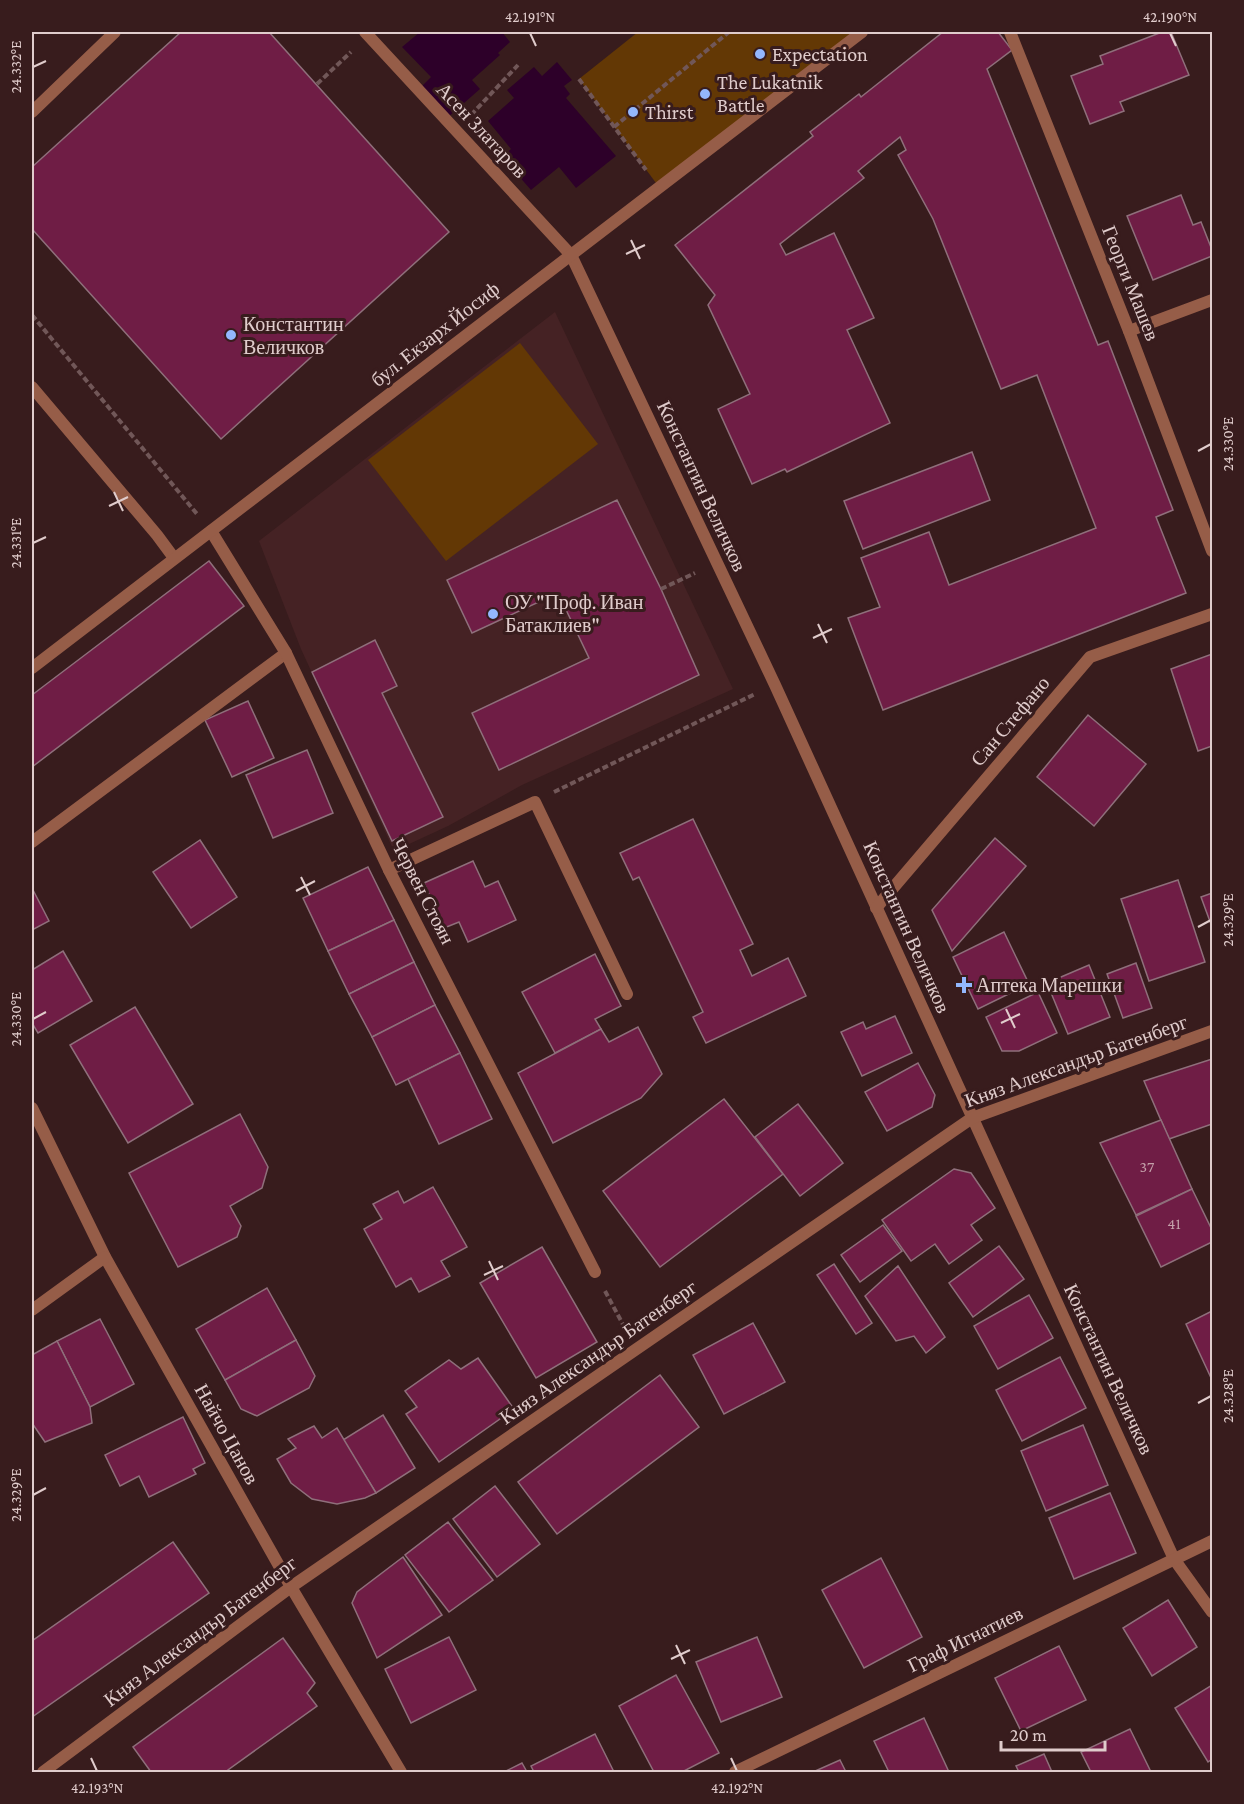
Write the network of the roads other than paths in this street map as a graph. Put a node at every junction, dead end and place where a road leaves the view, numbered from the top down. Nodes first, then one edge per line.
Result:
1 (115, 32) edge
2 (862, 32) edge
3 (1010, 32) edge
4 (366, 34) edge
5 (32, 112) edge
6 (571, 255) junction
7 (1212, 300) edge
8 (1129, 331) junction
9 (32, 387) edge
10 (211, 531) junction
11 (1212, 551) edge
12 (174, 558) junction
13 (1212, 614) edge
14 (286, 653) junction
15 (32, 668) edge
16 (32, 842) edge
17 (389, 870) junction
18 (876, 908) junction
19 (627, 994) dead end
20 (1212, 1031) edge
21 (32, 1108) edge
22 (972, 1118) junction
23 (105, 1257) junction
24 (595, 1272) road end
25 (32, 1310) edge
26 (1212, 1541) edge
27 (1174, 1559) junction
28 (291, 1587) junction
29 (1212, 1612) edge
30 (43, 1773) edge
31 (401, 1773) edge
32 (735, 1773) edge

1 - 5 street
2 - 6 street, бул. Екзарх Йосиф
3 - 8 street, Георги Машев
4 - 6 street, Асен Златаров
6 - 10 street, бул. Екзарх Йосиф
6 - 18 street, Константин Величков
7 - 8 street
8 - 11 street, Георги Машев
9 - 12 street
10 - 12 street, бул. Екзарх Йосиф
10 - 14 street, Червен Стоян
12 - 15 street, бул. Екзарх Йосиф
13 - 18 street, Сан Стефано
14 - 16 street
14 - 17 street, Червен Стоян
17 - 19 street
17 - 24 street, Червен Стоян
18 - 22 street, Константин Величков
20 - 22 street, Княз Александър Батенберг
21 - 23 street, Найчо Цанов
22 - 27 street, Константин Величков
22 - 28 street, Княз Александър Батенберг
23 - 25 street
23 - 28 street, Найчо Цанов
26 - 27 street, Граф Игнатиев
27 - 29 street, Константин Величков
27 - 32 street, Граф Игнатиев
28 - 30 street, Княз Александър Батенберг
28 - 31 street, Найчо Цанов

